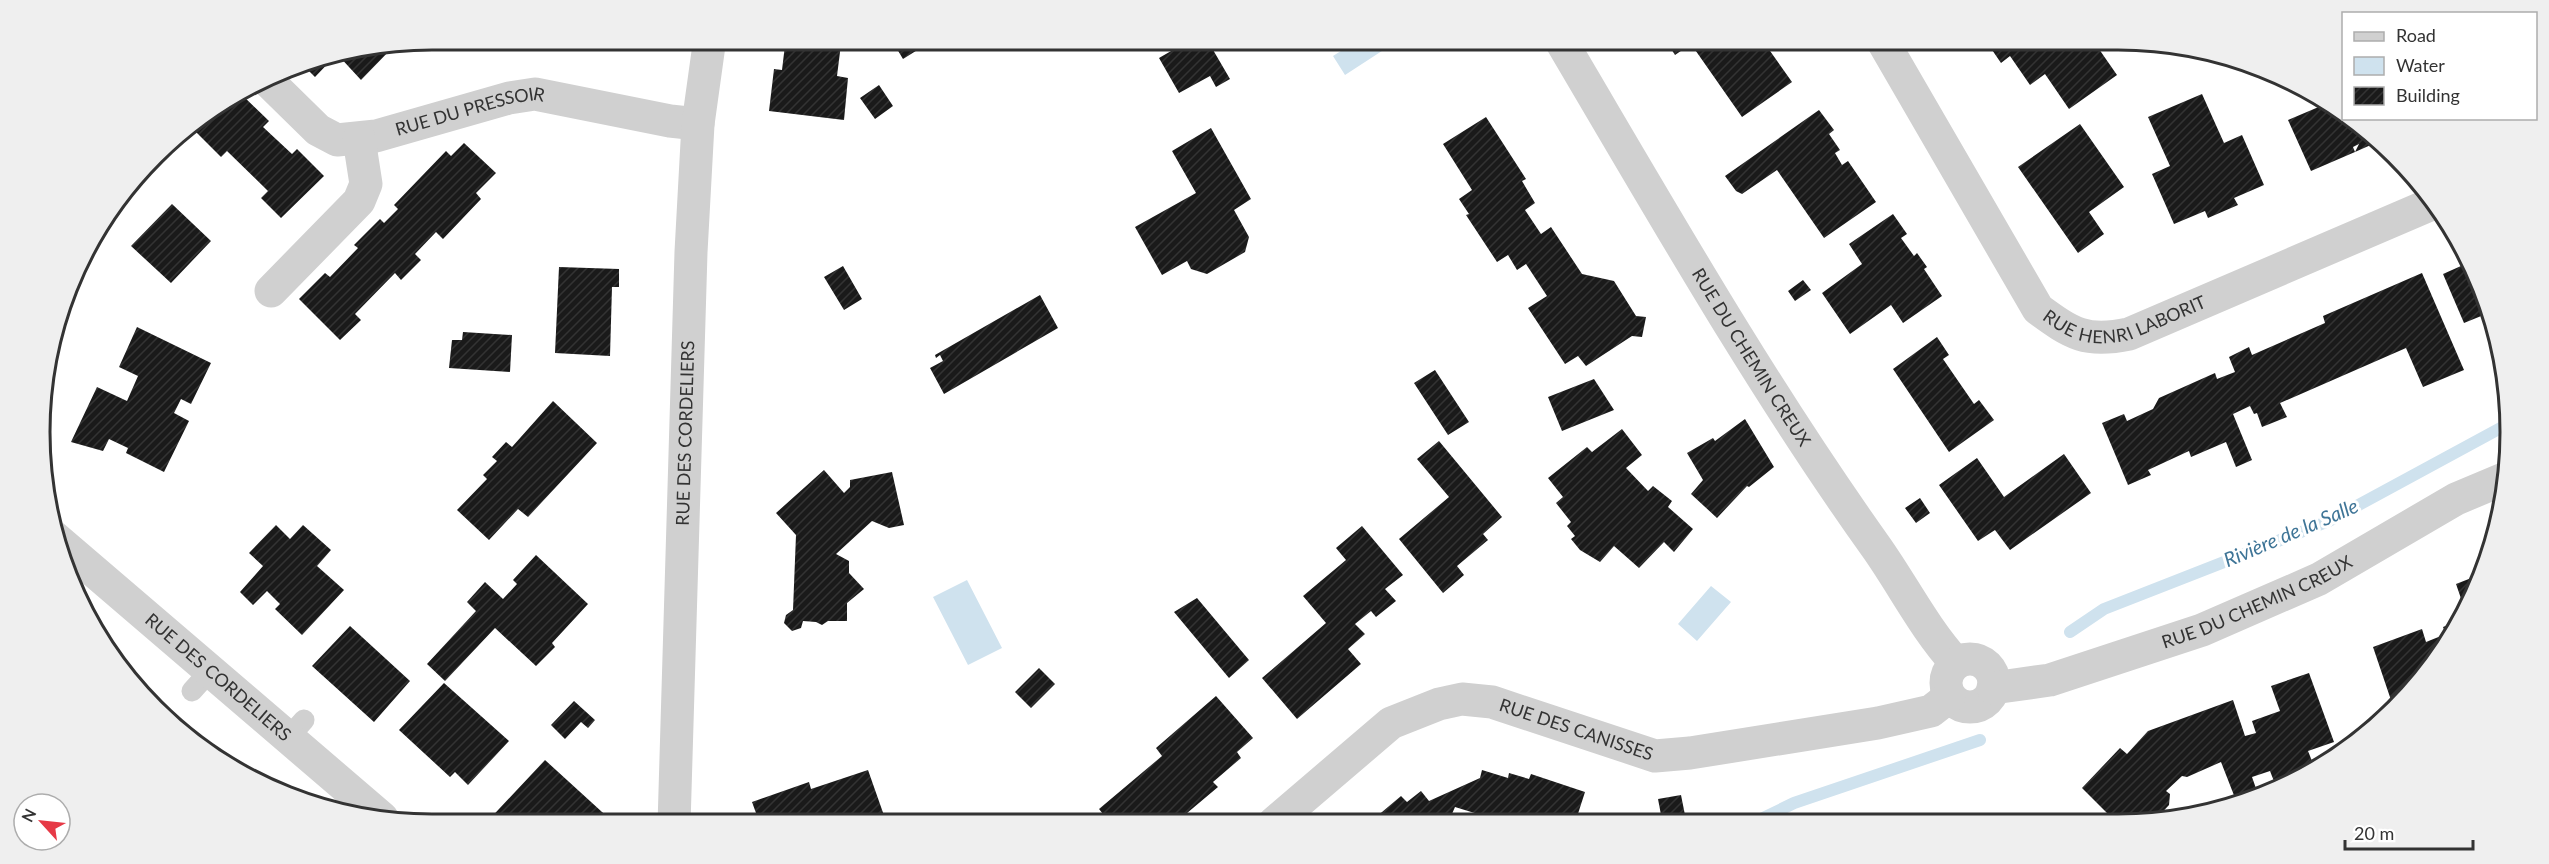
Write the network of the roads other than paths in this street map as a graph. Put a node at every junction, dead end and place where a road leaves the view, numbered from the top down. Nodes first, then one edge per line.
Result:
1 (708, 49) edge
2 (1566, 49) edge
3 (1887, 49) edge
4 (272, 85) edge
5 (698, 124) junction
6 (359, 139) junction
7 (2426, 207) edge
8 (271, 291) dead end
9 (2496, 482) edge
10 (69, 552) edge
11 (1956, 663) junction
12 (1993, 688) junction
13 (1949, 697) junction
14 (374, 810) edge
15 (674, 814) edge
16 (1285, 814) edge

1 - 5 street, RUE DES CORDELIERS
2 - 11 street, RUE DU CHEMIN CREUX
3 - 7 street, RUE HENRI LABORIT
4 - 6 street, RUE DU PRESSOIR
5 - 6 street, RUE DU PRESSOIR
5 - 15 street, RUE DES CORDELIERS
6 - 8 street
9 - 12 street, RUE DU CHEMIN CREUX
10 - 14 street, RUE DES CORDELIERS
11 - 12 street
11 - 13 street
12 - 13 street
13 - 16 street, RUE DES CANISSES

